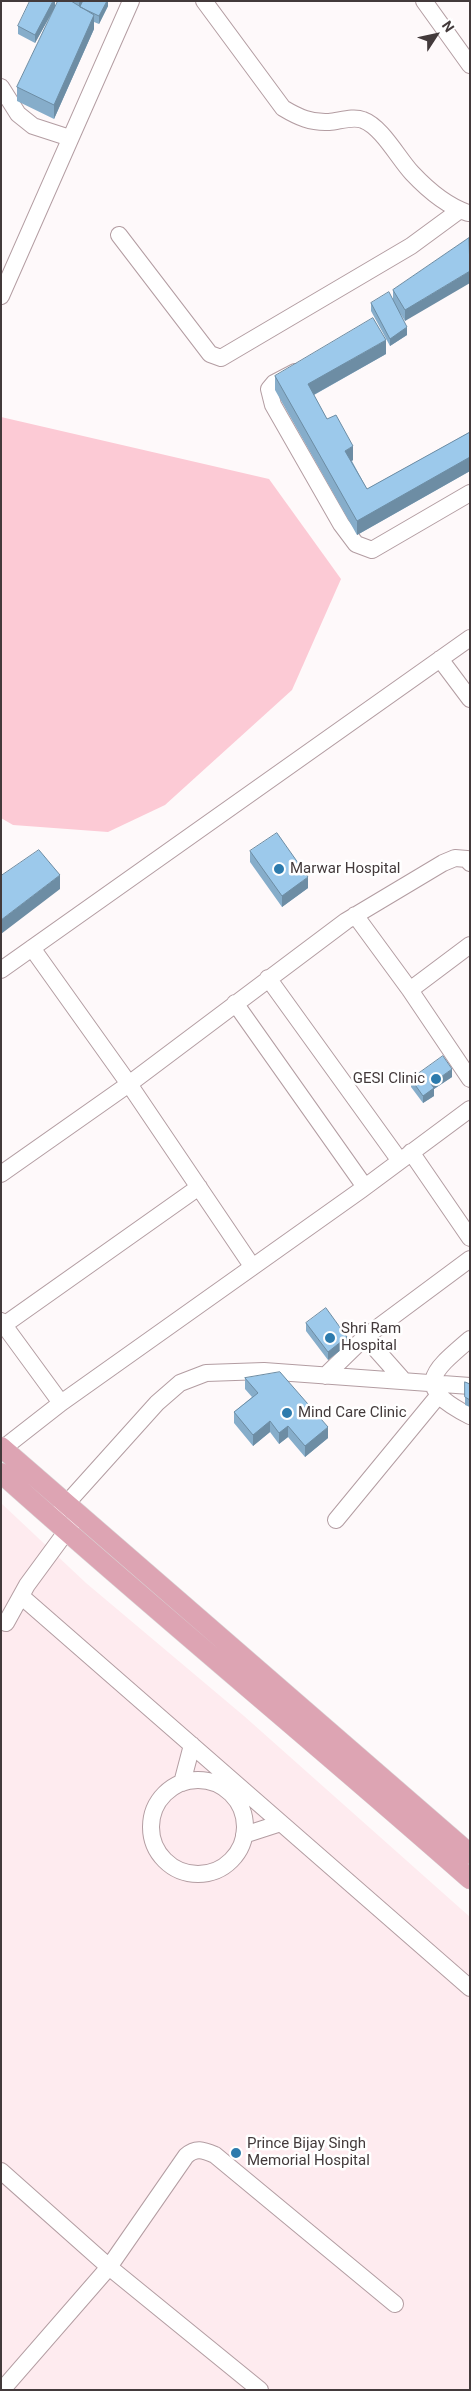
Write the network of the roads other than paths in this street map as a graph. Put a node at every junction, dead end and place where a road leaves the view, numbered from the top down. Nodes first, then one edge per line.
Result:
1 (130, 1) edge
2 (204, 1) edge
3 (424, 1) edge
4 (470, 65) edge
5 (1, 87) edge
6 (70, 138) junction
7 (465, 211) edge
8 (120, 235) dead end
9 (1, 296) edge
10 (308, 364) edge
11 (470, 493) edge
12 (470, 638) edge
13 (440, 658) junction
14 (470, 699) edge
15 (470, 862) edge
16 (355, 915) junction
17 (470, 945) edge
18 (32, 948) junction
19 (1, 970) edge
20 (268, 978) junction
21 (410, 990) junction
22 (235, 1003) junction
23 (470, 1079) edge
24 (128, 1084) junction
25 (470, 1109) edge
26 (406, 1157) junction
27 (1, 1174) edge
28 (365, 1187) junction
29 (199, 1188) junction
30 (470, 1238) edge
31 (470, 1259) edge
32 (252, 1266) junction
33 (3, 1323) edge
34 (365, 1337) junction
35 (470, 1339) edge
36 (325, 1376) junction
37 (404, 1381) junction
38 (470, 1386) edge
39 (435, 1390) junction
40 (61, 1403) junction
41 (470, 1416) edge
42 (2, 1449) edge
43 (1, 1473) edge
44 (73, 1508) junction
45 (336, 1520) dead end
46 (59, 1526) junction
47 (21, 1596) junction
48 (6, 1623) dead end
49 (280, 1701) junction
50 (192, 1745) junction
51 (182, 1783) junction
52 (281, 1823) junction
53 (244, 1834) junction
54 (445, 1844) junction
55 (470, 1854) edge
56 (470, 1879) edge
57 (470, 1988) edge
58 (1, 2171) edge
59 (109, 2267) junction
60 (395, 2304) dead end
61 (2, 2390) edge
62 (260, 2390) edge

1 - 6 street
2 - 7 street
3 - 4 street
5 - 6 street
6 - 9 street
7 - 8 street
10 - 11 street
12 - 13 street
13 - 14 street
13 - 18 street
15 - 16 street
16 - 20 street
16 - 21 street
17 - 21 street
18 - 19 street
18 - 24 street
20 - 22 street
20 - 26 street
21 - 23 street
22 - 24 street
22 - 28 street
24 - 27 street
24 - 29 street
25 - 26 street
26 - 28 street
26 - 30 street
28 - 32 street
29 - 32 street
29 - 33 street
31 - 34 street
32 - 40 street
33 - 40 street
34 - 36 street
34 - 37 street
35 - 39 street
36 - 37 street
36 - 44 street
37 - 39 street
38 - 39 street
39 - 41 street
39 - 45 street
40 - 42 street
42 - 44 main road
43 - 46 main road
44 - 46 street
44 - 49 main road
46 - 47 street
46 - 49 main road
47 - 48 street
47 - 50 street
49 - 54 main road
50 - 51 street
50 - 52 street
51 - 53 street
51 - 53 street
52 - 53 street
52 - 57 street
54 - 55 main road
54 - 56 main road
58 - 59 street
59 - 60 street
59 - 61 street
59 - 62 street

